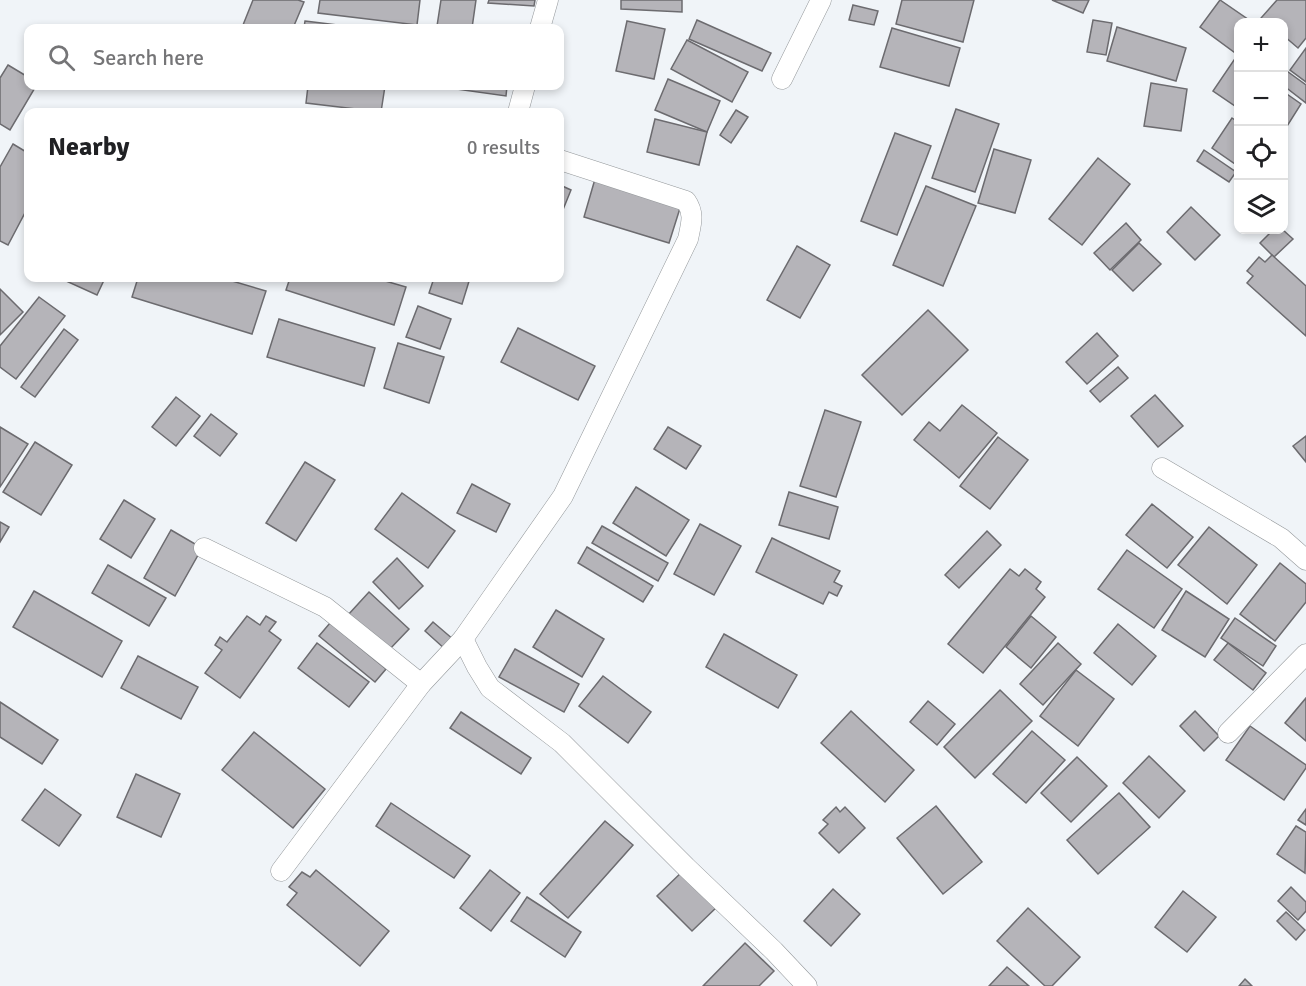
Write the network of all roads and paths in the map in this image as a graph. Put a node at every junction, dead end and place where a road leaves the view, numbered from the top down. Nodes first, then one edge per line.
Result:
1 (548, 0) edge
2 (821, 0) edge
3 (541, 24) edge
4 (782, 79) dead end
5 (524, 90) edge
6 (519, 108) edge
7 (564, 161) edge
8 (1162, 468) dead end
9 (204, 548) dead end
10 (1306, 560) edge
11 (463, 639) junction
12 (1306, 654) edge
13 (421, 684) junction
14 (1228, 733) dead end
15 (281, 871) dead end
16 (807, 986) edge

1 - 3 street
2 - 4 street
5 - 6 street
7 - 11 street
8 - 10 street
9 - 13 street
11 - 13 street
11 - 16 street
12 - 14 street
13 - 15 street

